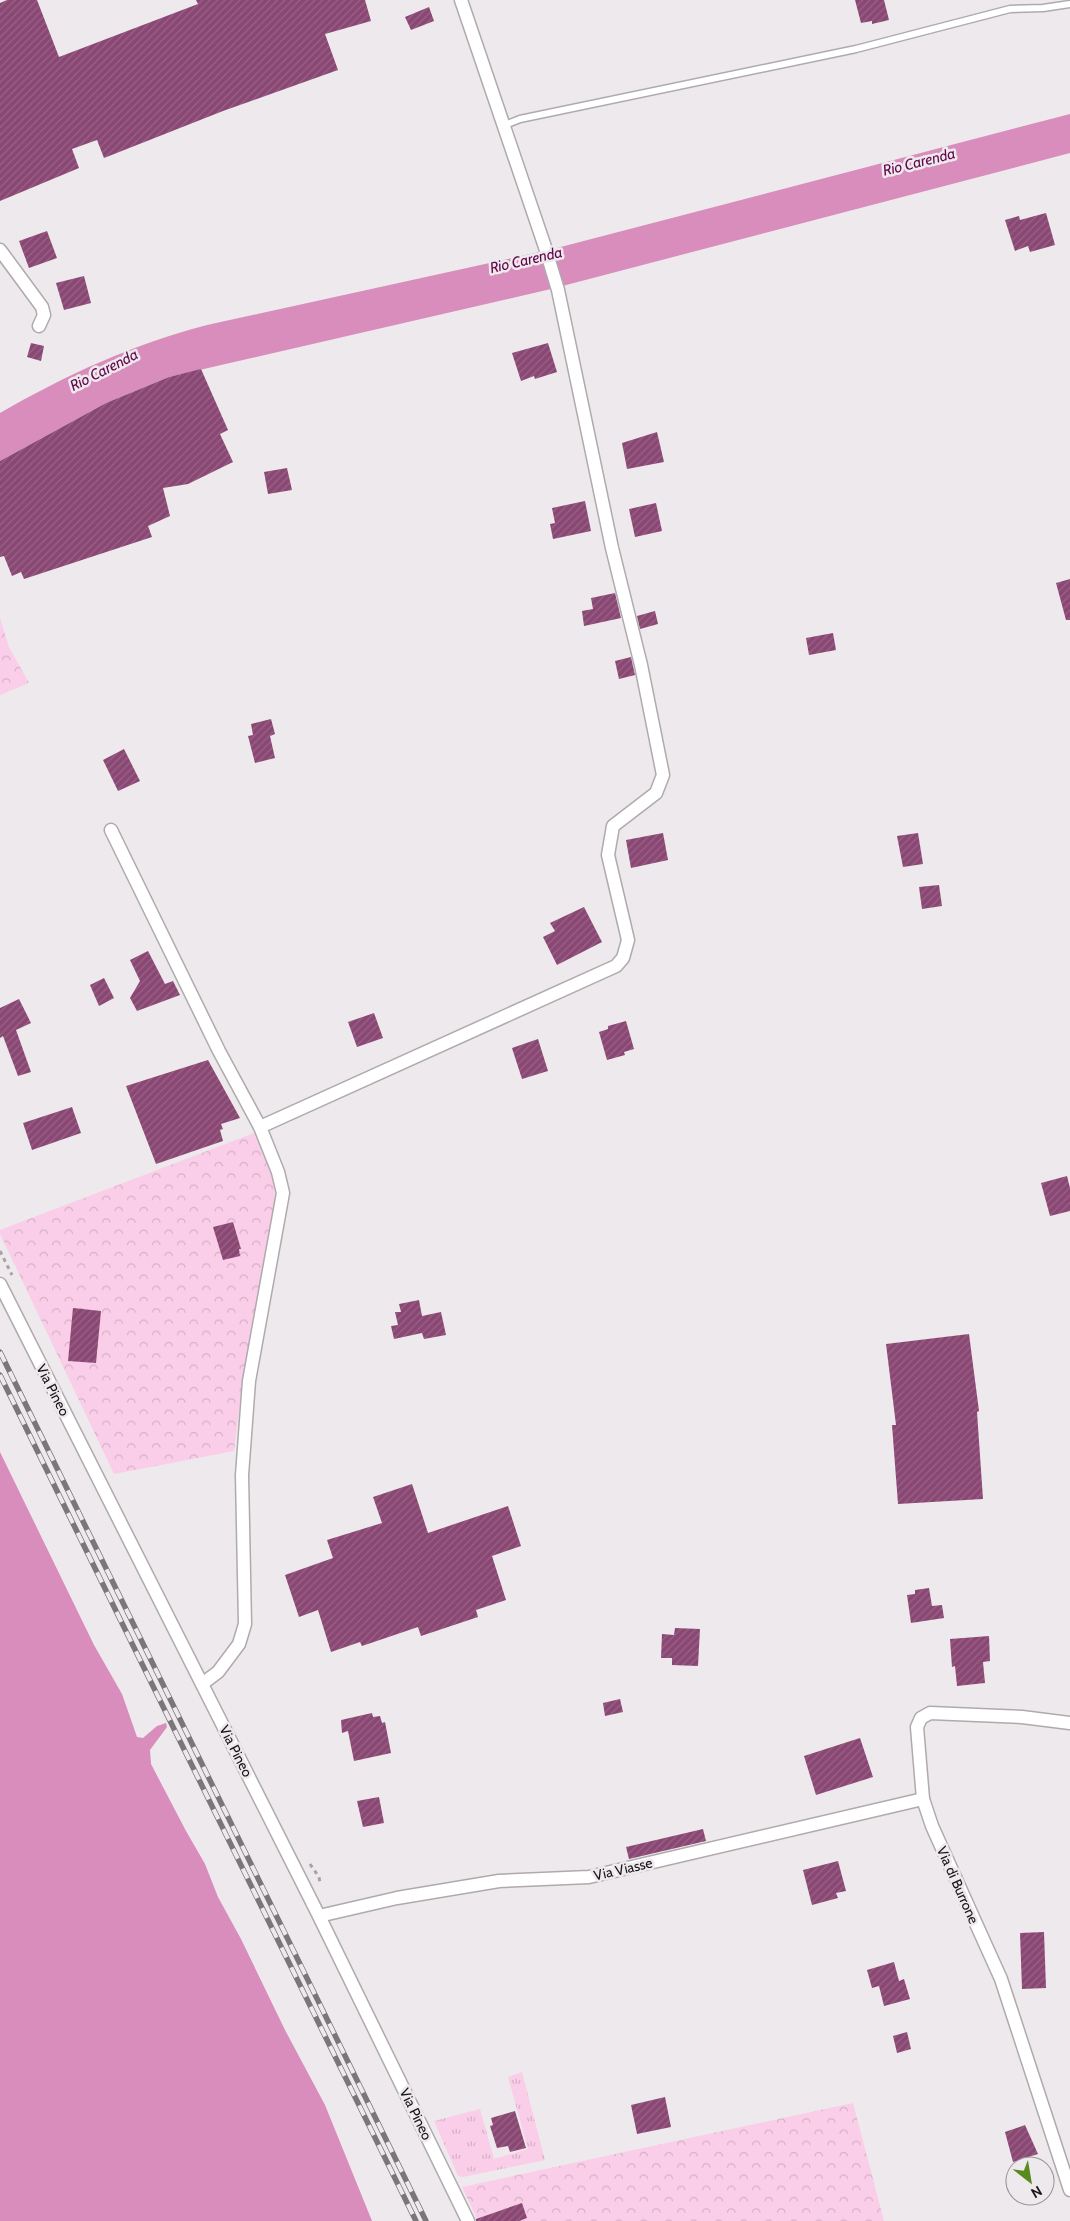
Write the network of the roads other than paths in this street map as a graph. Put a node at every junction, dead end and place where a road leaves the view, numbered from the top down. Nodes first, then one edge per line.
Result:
1 (461, 0) edge
2 (1070, 4) edge
3 (505, 125) junction
4 (0, 250) edge
5 (39, 326) dead end
6 (111, 830) dead end
7 (260, 1127) junction
8 (0, 1284) edge
9 (202, 1684) junction
10 (1070, 1723) edge
11 (923, 1798) junction
12 (319, 1916) junction
13 (1070, 2190) edge
14 (468, 2221) edge

1 - 3 street
2 - 3 lane
3 - 7 street
4 - 5 street
6 - 7 street
7 - 9 street
8 - 9 street, Via Pineo
9 - 12 street, Via Pineo
10 - 11 street, Via di Burrone
11 - 12 street, Via Viasse
11 - 13 street, Via di Burrone
12 - 14 street, Via Pineo

